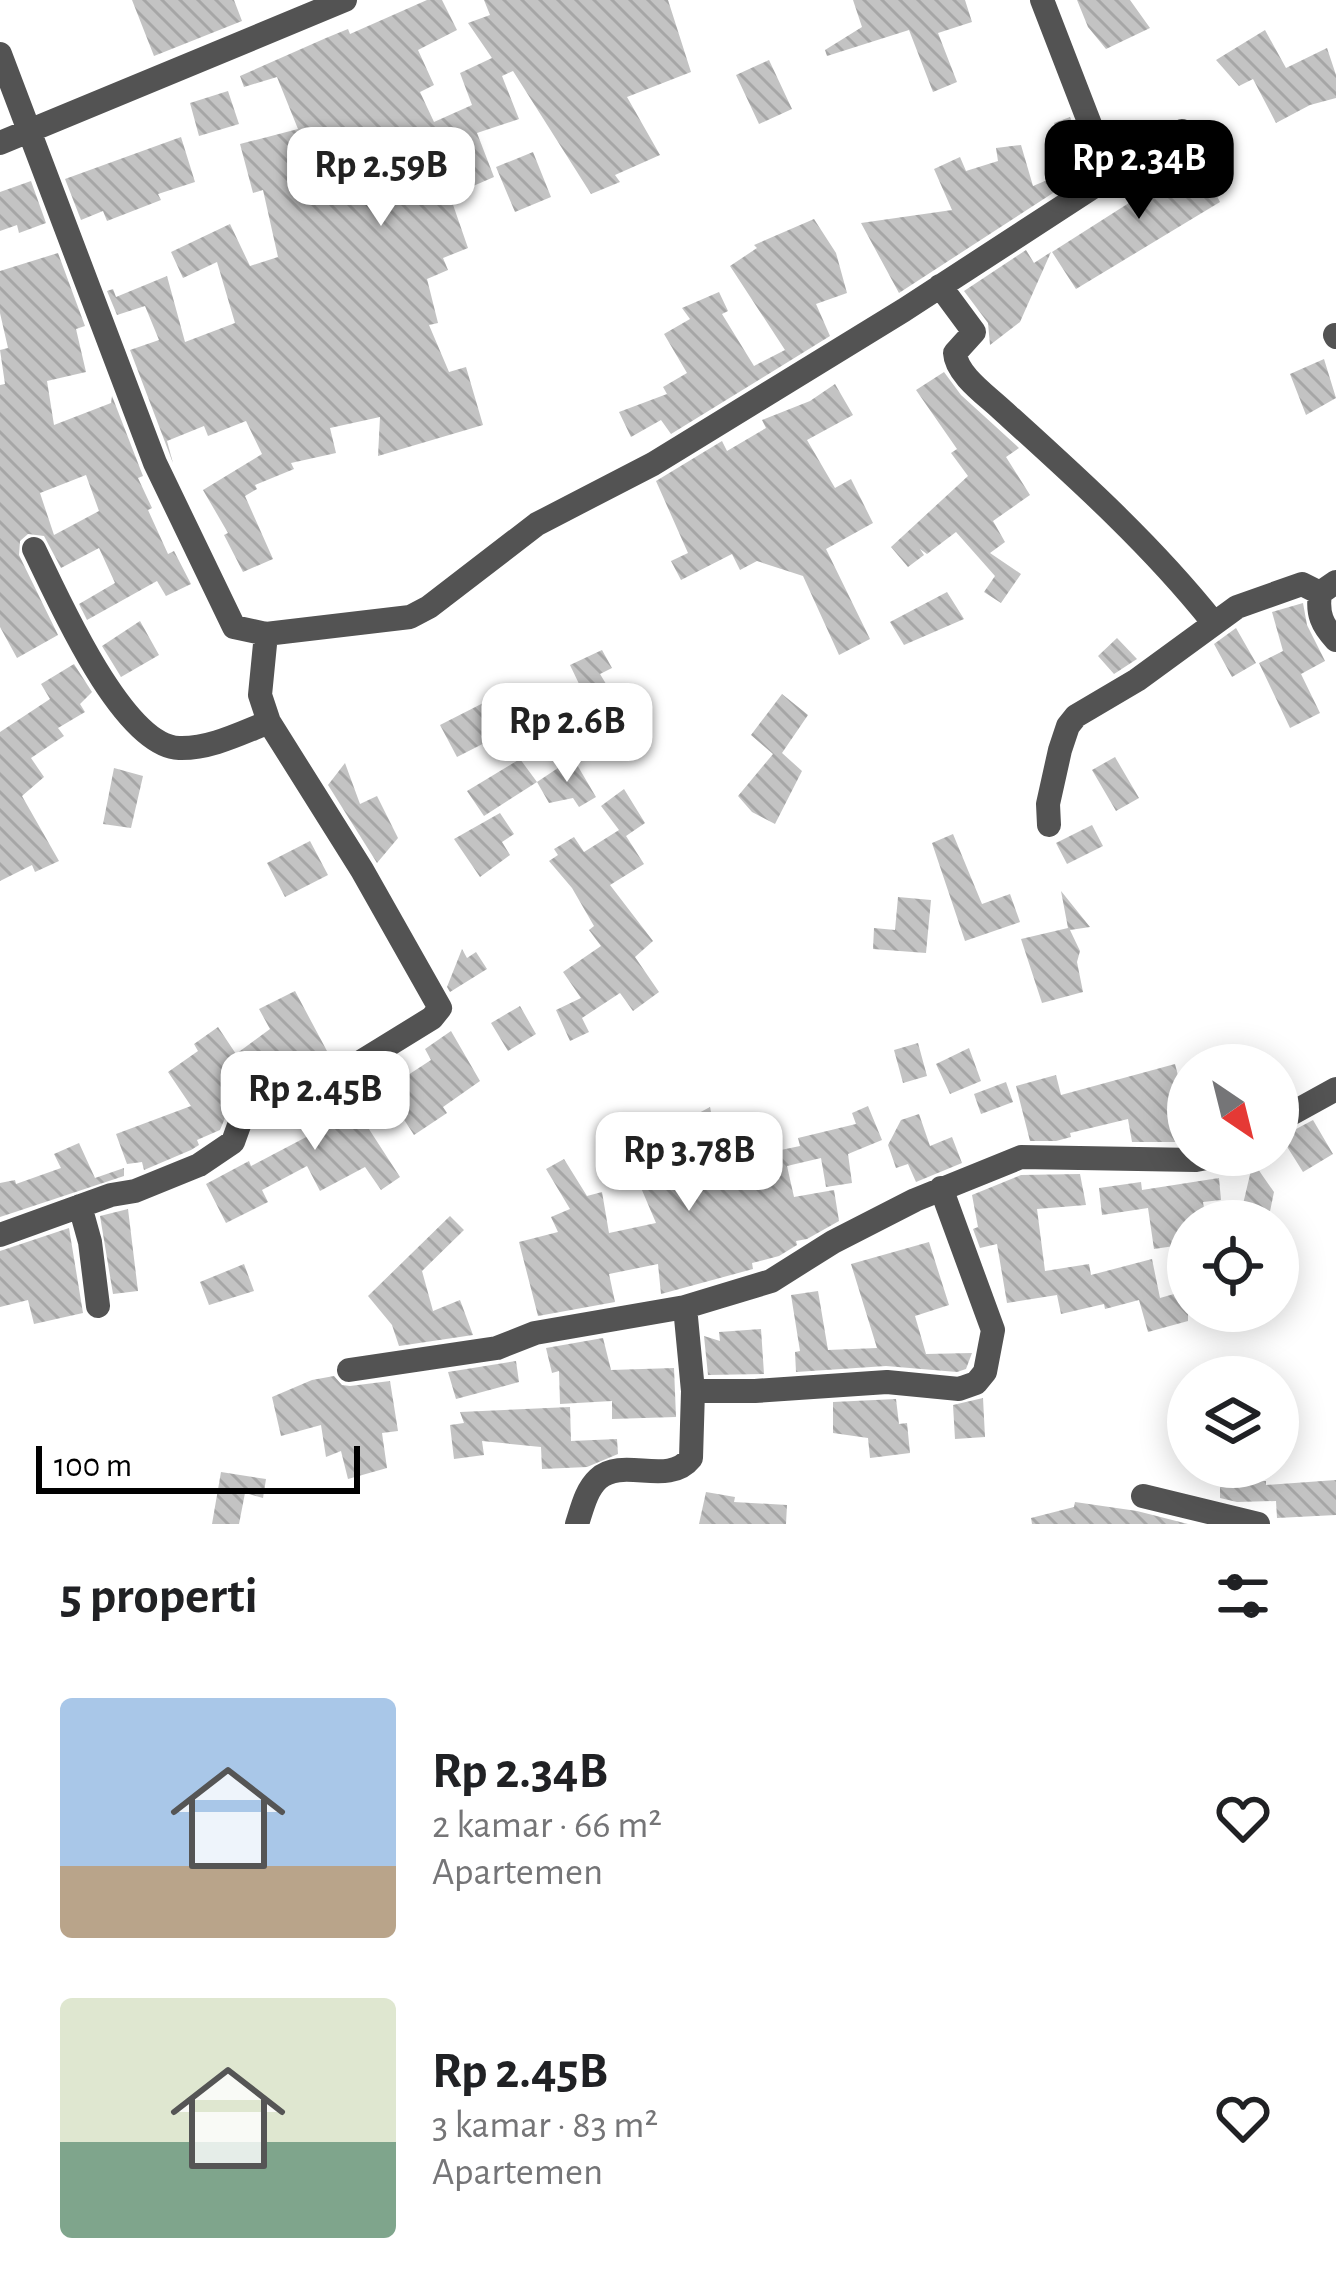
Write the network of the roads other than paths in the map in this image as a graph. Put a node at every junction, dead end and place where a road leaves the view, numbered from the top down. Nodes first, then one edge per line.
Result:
1 (344, 0) edge
2 (1042, 0) edge
3 (0, 54) edge
4 (30, 130) junction
5 (1182, 131) dead end
6 (0, 142) edge
7 (1110, 176) junction
8 (940, 286) junction
9 (34, 549) dead end
10 (1328, 588) edge
11 (1214, 622) junction
12 (266, 634) junction
13 (1336, 640) edge
14 (268, 722) junction
15 (1049, 825) dead end
16 (1336, 1089) edge
17 (1299, 1109) edge
18 (1167, 1160) edge
19 (941, 1188) junction
20 (80, 1206) junction
21 (0, 1235) edge
22 (98, 1306) dead end
23 (685, 1307) junction
24 (349, 1370) dead end
25 (693, 1391) junction
26 (1143, 1496) dead end
27 (577, 1524) edge
28 (1258, 1524) edge

1 - 4 street
2 - 7 street
3 - 4 street
4 - 6 street
4 - 12 street
5 - 7 street
7 - 8 street
8 - 11 street
8 - 12 street
9 - 14 street
10 - 11 street
10 - 13 street
11 - 15 street
12 - 14 street
14 - 20 street
16 - 17 street
18 - 19 street
19 - 23 street
19 - 25 street
20 - 21 street
20 - 22 street
23 - 24 street
23 - 25 street
25 - 27 street
26 - 28 street

